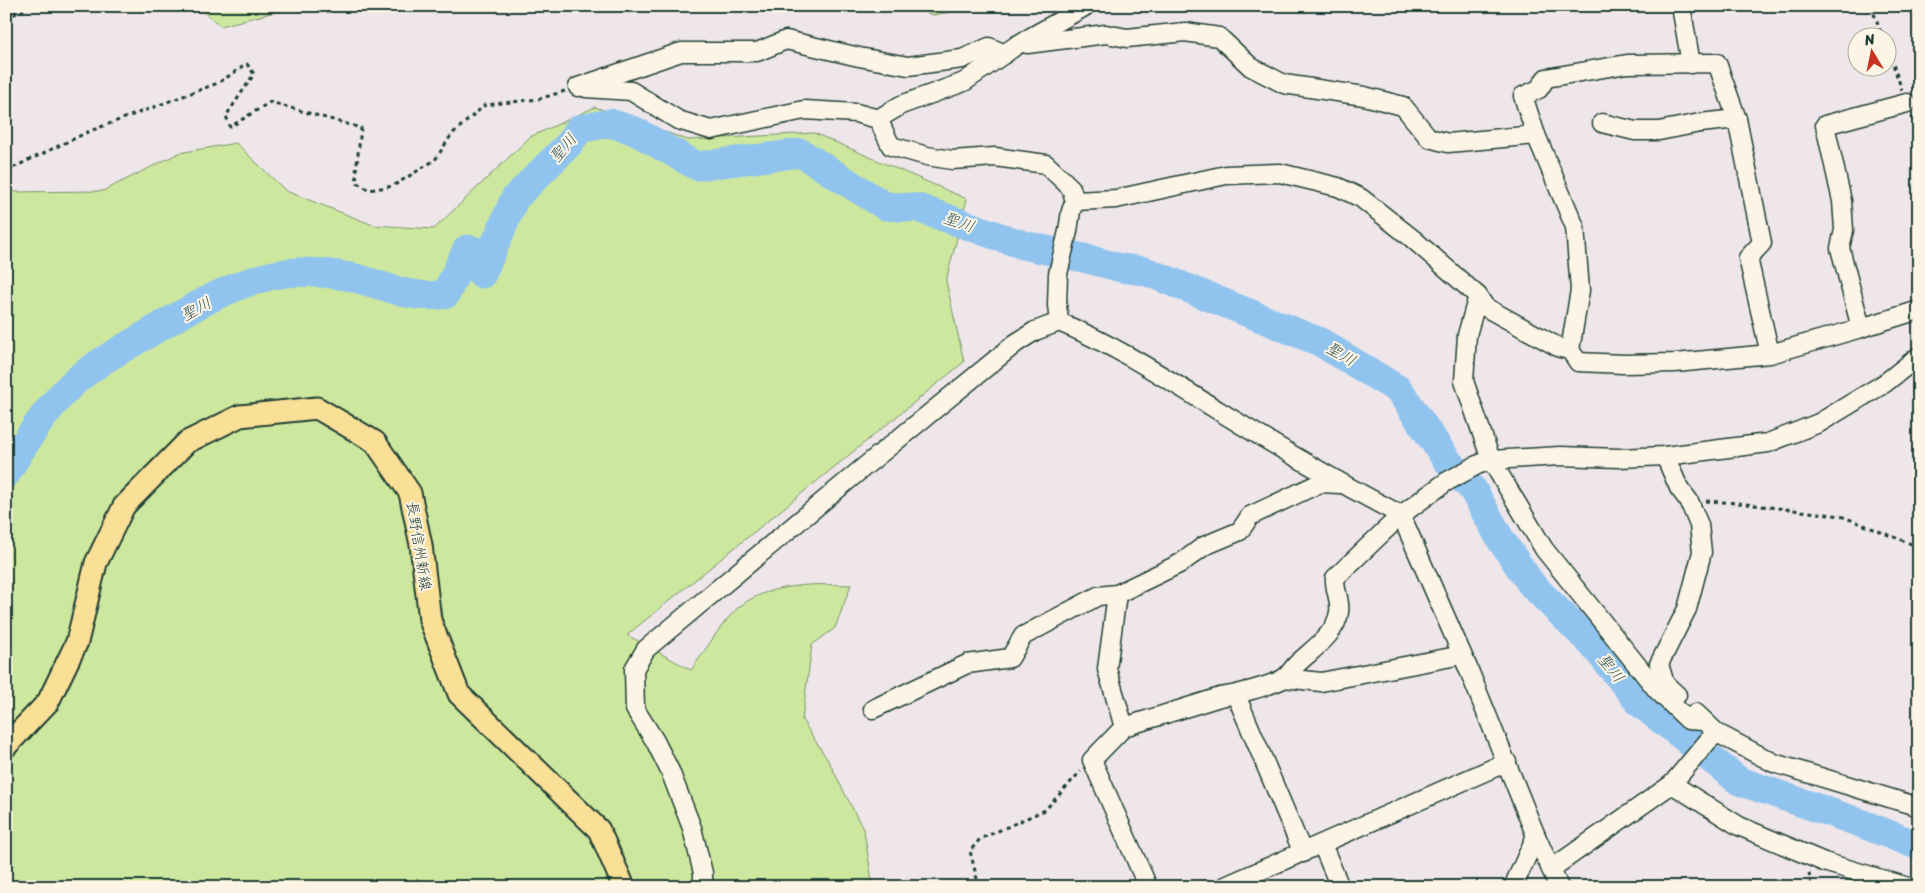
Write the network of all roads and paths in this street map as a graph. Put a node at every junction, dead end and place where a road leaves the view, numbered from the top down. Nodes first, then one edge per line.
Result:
1 (32, 6) edge
2 (1086, 6) edge
3 (1681, 6) edge
4 (1871, 6) edge
5 (6, 18) edge
6 (1879, 28) edge
7 (1011, 49) junction
8 (1691, 64) junction
9 (578, 87) junction
10 (1907, 103) dead end
11 (878, 119) junction
12 (1737, 119) junction
13 (1602, 123) dead end
14 (1536, 136) junction
15 (6, 171) edge
16 (1075, 201) junction
17 (1478, 296) junction
18 (1919, 310) edge
19 (1059, 322) junction
20 (1861, 328) junction
21 (1570, 350) junction
22 (1770, 354) junction
23 (1919, 356) edge
24 (1665, 456) junction
25 (1484, 462) junction
26 (1341, 484) junction
27 (1689, 501) junction
28 (1401, 515) junction
29 (1919, 547) edge
30 (1117, 594) junction
31 (1462, 655) junction
32 (1284, 678) junction
33 (1236, 695) junction
34 (873, 709) dead end
35 (1124, 727) junction
36 (1710, 731) junction
37 (6, 746) edge
38 (1092, 760) junction
39 (1507, 762) junction
40 (1677, 778) junction
41 (1919, 807) edge
42 (1536, 836) junction
43 (1322, 844) junction
44 (1303, 853) junction
45 (1551, 869) junction
46 (624, 887) edge
47 (703, 887) edge
48 (979, 887) edge
49 (1148, 887) edge
50 (1223, 887) edge
51 (1340, 887) edge
52 (1513, 887) edge
53 (1559, 887) edge
54 (1908, 887) edge

1 - 5 path
2 - 7 street
3 - 8 street
4 - 6 path
7 - 9 street
7 - 11 street
7 - 14 street
8 - 12 street
8 - 14 street
9 - 11 street
9 - 15 path
10 - 20 street
11 - 16 street
12 - 13 street
12 - 22 street
14 - 21 street
16 - 17 street
16 - 19 street
17 - 21 street
17 - 25 street
18 - 20 street
19 - 26 street
19 - 47 street
20 - 22 street
21 - 22 street
23 - 24 street
24 - 25 street
24 - 27 street
25 - 28 street
25 - 36 street
26 - 28 street
26 - 30 street
27 - 29 path
27 - 36 street
28 - 31 street
28 - 32 street
30 - 34 street
30 - 35 street
31 - 32 street
31 - 39 street
32 - 33 street
33 - 35 street
33 - 44 street
35 - 38 street
36 - 40 street
36 - 41 street
37 - 46 main road, 長野信州新線
38 - 48 path
38 - 49 street
39 - 42 street
39 - 43 street
40 - 45 street
40 - 54 street
42 - 45 street
42 - 52 street
43 - 44 street
43 - 51 street
44 - 50 street
45 - 53 street

